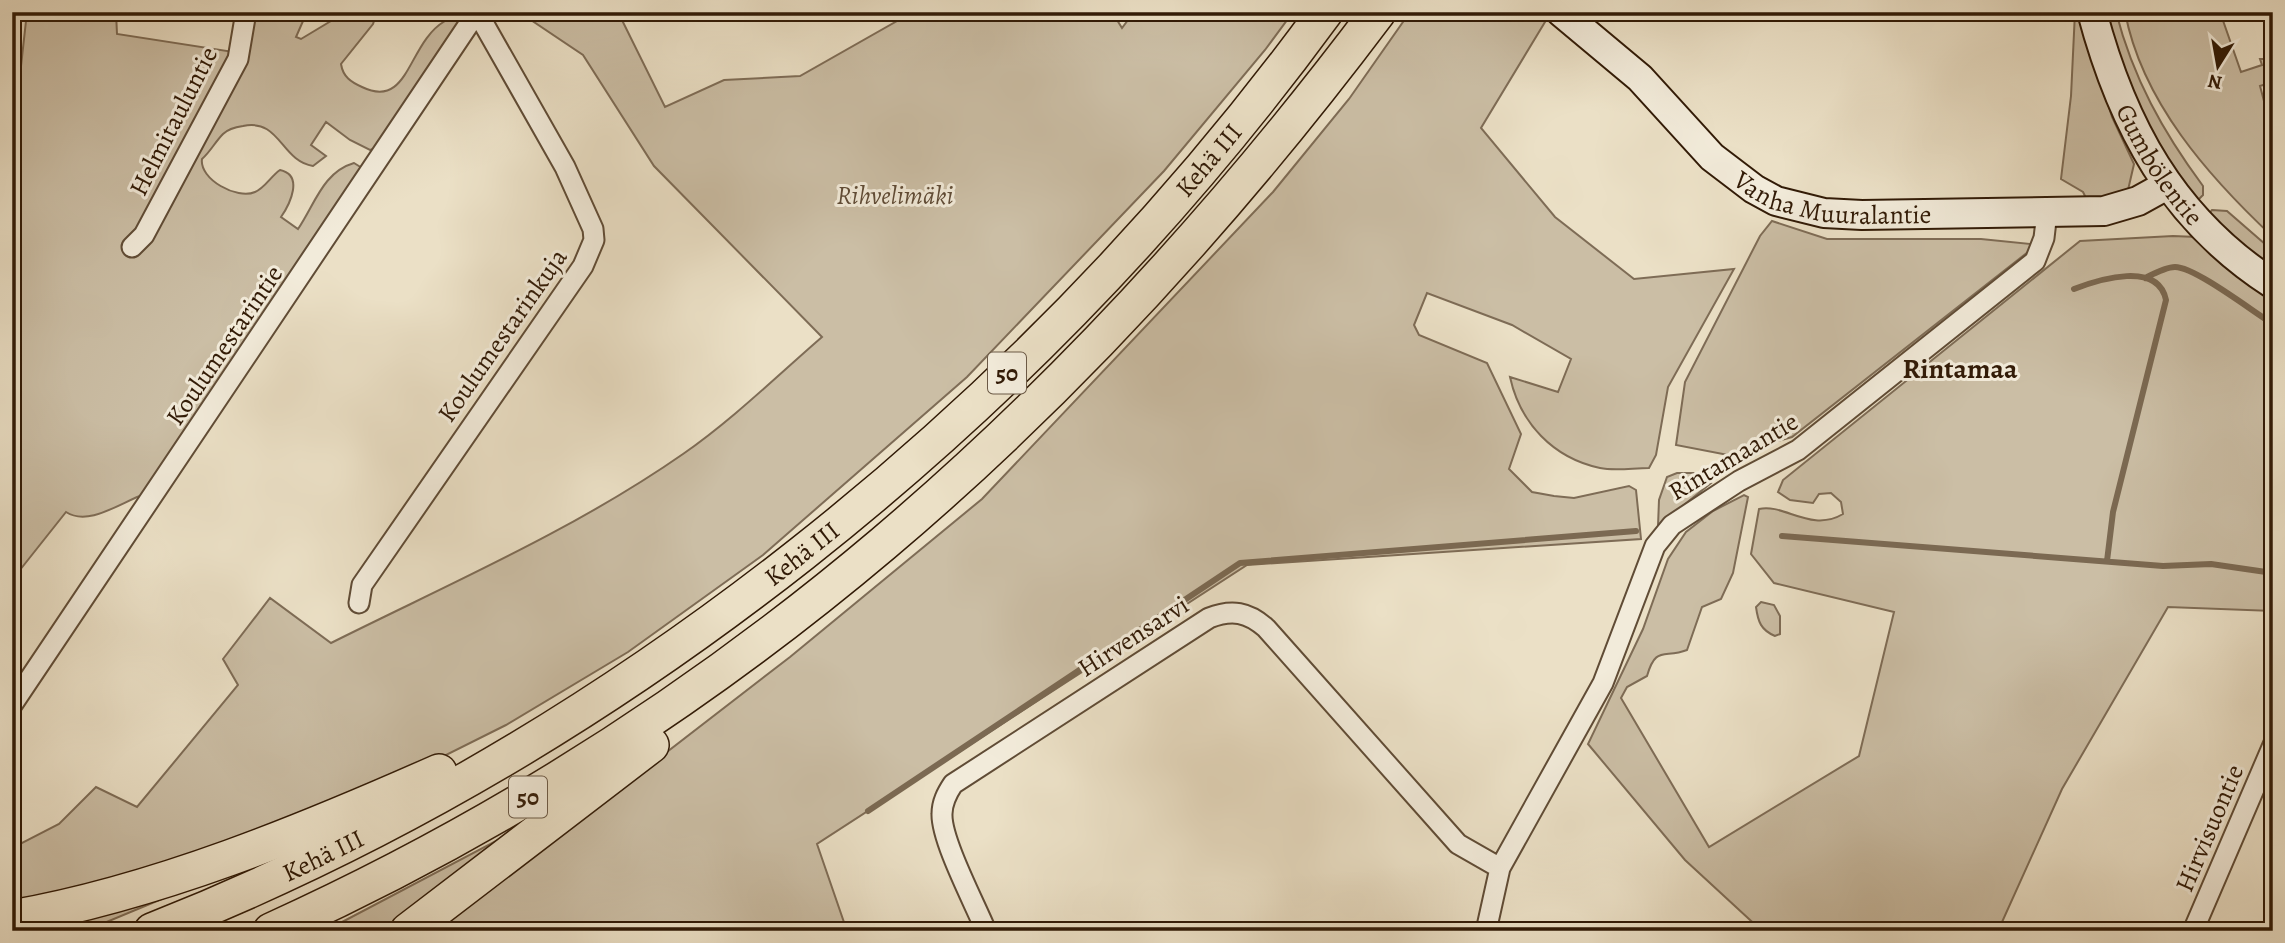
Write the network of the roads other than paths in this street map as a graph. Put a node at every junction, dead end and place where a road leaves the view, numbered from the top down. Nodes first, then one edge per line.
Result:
1 (246, 12) edge
2 (477, 12) edge
3 (1325, 12) edge
4 (1378, 12) edge
5 (1562, 12) edge
6 (2092, 12) edge
7 (2167, 185) junction
8 (2047, 212) junction
9 (132, 247) dead end
10 (2273, 284) edge
11 (359, 603) dead end
12 (769, 637) junction
13 (634, 677) junction
14 (12, 705) edge
15 (2273, 744) edge
16 (1500, 868) junction
17 (12, 918) edge
18 (152, 931) edge
19 (271, 931) edge
20 (408, 931) edge
21 (986, 931) edge
22 (1486, 931) edge
23 (2193, 931) edge

1 - 9 street, Helmitauluntie
2 - 11 street, Koulumestarinkuja
2 - 14 street, Koulumestarintie
3 - 13 highway, Kehä III / 50
4 - 12 highway, Kehä III / 50
5 - 8 street, Vanha Muuralantie
6 - 7 street, Gumbölentie
7 - 8 street, Vanha Muuralantie
7 - 10 street, Gumbölentie
8 - 16 street, Rintamaantie
12 - 19 highway, Kehä III / 50
12 - 20 highway
13 - 17 highway
13 - 18 highway, Kehä III / 50
15 - 23 street, Hirvisuontie
16 - 21 street, Hirvensarvi
16 - 22 street, Rintamaantie

